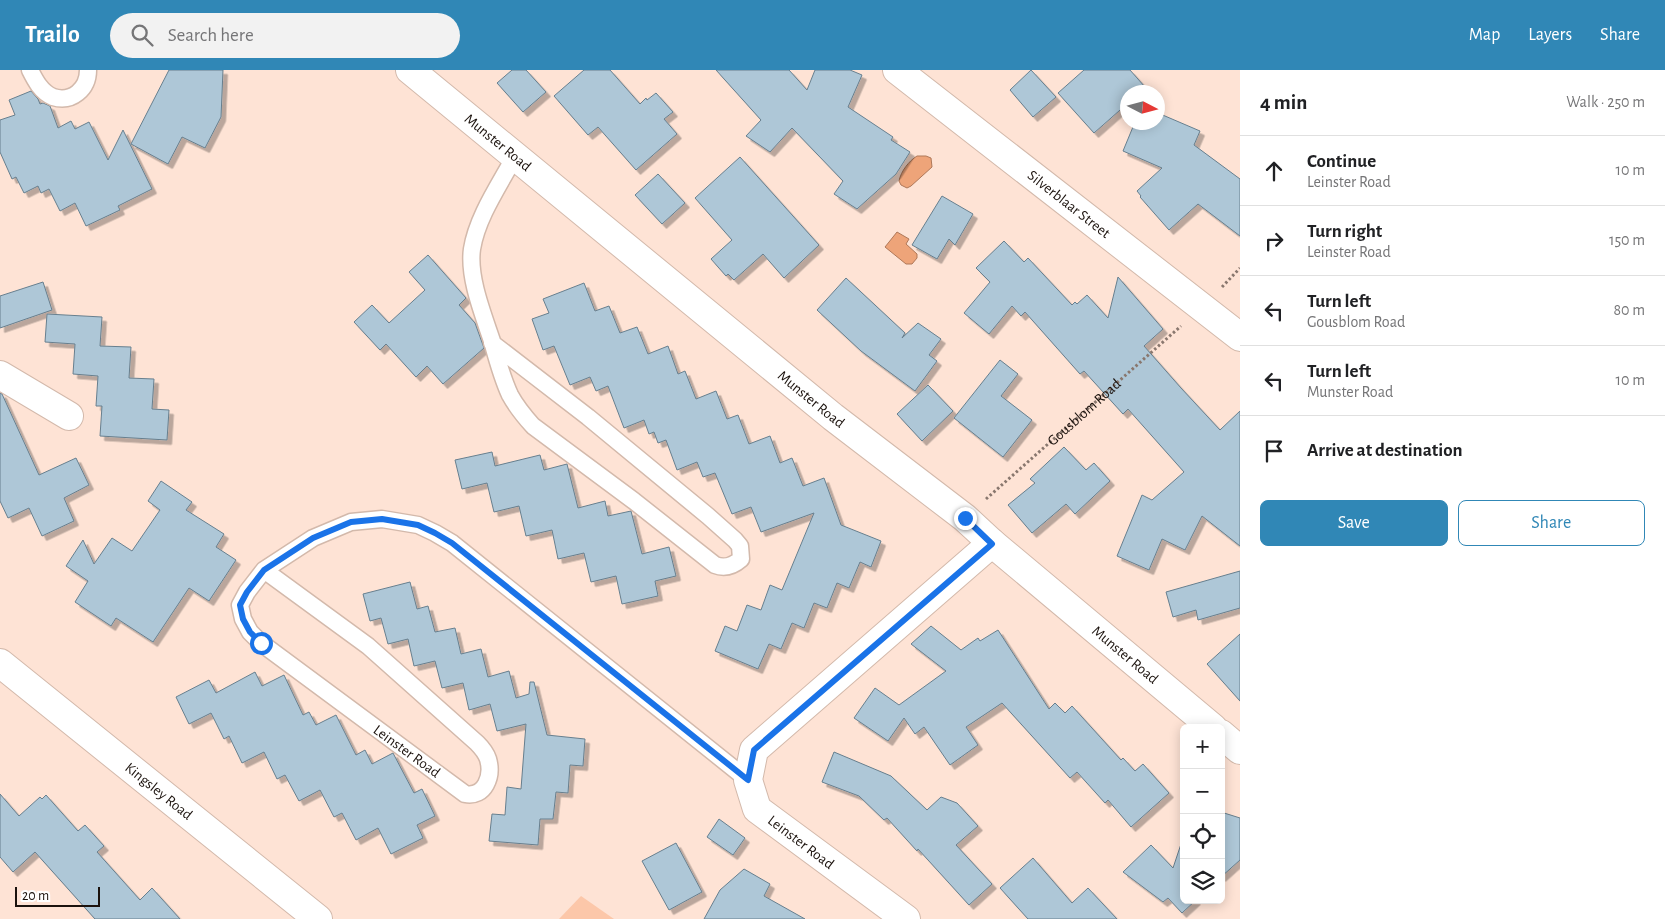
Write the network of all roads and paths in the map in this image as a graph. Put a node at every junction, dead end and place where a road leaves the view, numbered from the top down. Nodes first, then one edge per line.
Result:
1 (30, 70) edge
2 (88, 70) edge
3 (410, 70) edge
4 (897, 70) edge
5 (515, 156) junction
6 (1240, 268) edge
7 (1232, 275) dead end
8 (1203, 307) junction
9 (1240, 337) edge
10 (492, 343) junction
11 (0, 375) edge
12 (69, 416) dead end
13 (965, 518) junction
14 (992, 544) junction
15 (264, 570) junction
16 (0, 663) edge
17 (1208, 724) edge
18 (1225, 737) edge
19 (1240, 750) edge
20 (748, 780) junction
21 (318, 919) edge
22 (906, 919) edge

1 - 2 lane
3 - 5 street, Munster Road
4 - 8 street, Silverblaar Street
5 - 10 lane
5 - 13 street, Munster Road
6 - 7 path
8 - 9 street, Silverblaar Street
8 - 13 path, Gousblom Road
10 - 10 lane
11 - 12 street
13 - 14 street, Munster Road
14 - 17 street, Munster Road
14 - 20 street
15 - 15 lane, Leinster Road
15 - 20 lane, Leinster Road
16 - 21 street, Kingsley Road
18 - 19 street
20 - 22 street, Leinster Road

